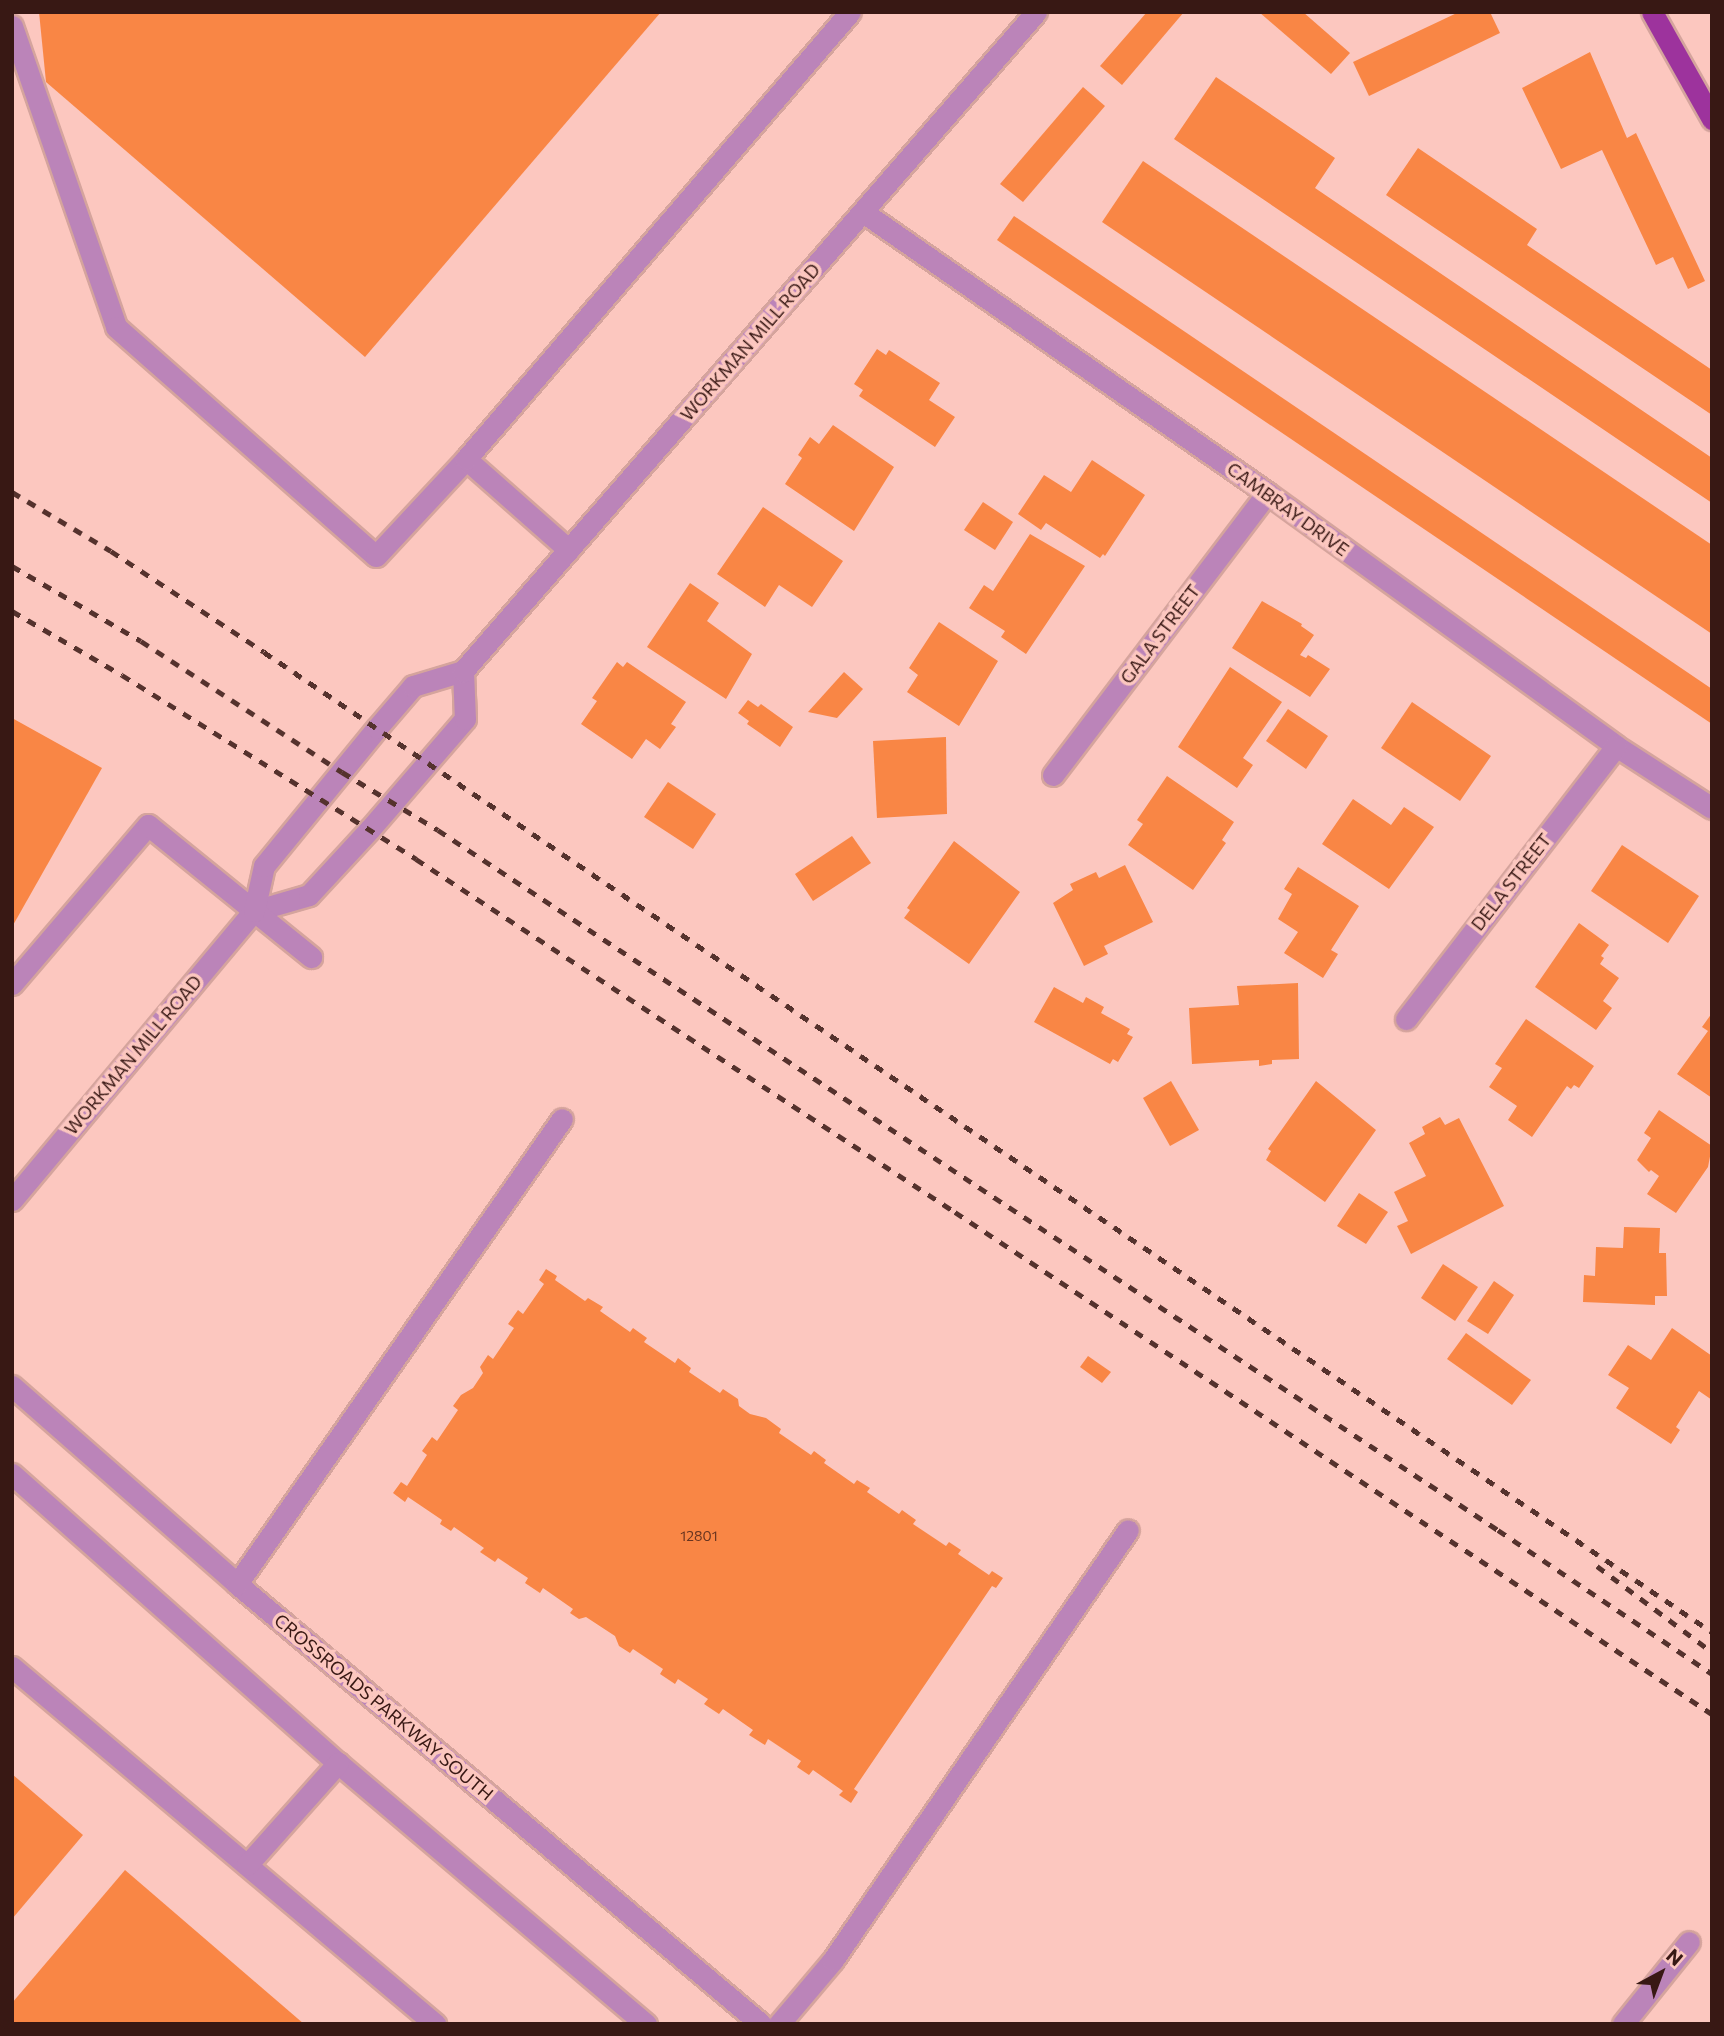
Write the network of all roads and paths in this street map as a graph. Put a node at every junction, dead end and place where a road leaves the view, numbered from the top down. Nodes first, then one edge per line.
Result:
1 (850, 12) edge
2 (1035, 12) edge
3 (1652, 12) edge
4 (12, 26) edge
5 (1712, 119) edge
6 (863, 212) junction
7 (466, 459) junction
8 (1267, 493) junction
9 (569, 550) junction
10 (463, 671) junction
11 (1616, 746) junction
12 (1053, 775) dead end
13 (1712, 808) edge
14 (254, 911) junction
15 (311, 957) dead end
16 (12, 984) edge
17 (1406, 1019) dead end
18 (562, 1119) dead end
19 (12, 1200) edge
20 (12, 1386) edge
21 (12, 1474) edge
22 (1128, 1530) dead end
23 (237, 1584) junction
24 (12, 1667) edge
25 (338, 1763) junction
26 (247, 1865) junction
27 (1689, 1942) dead end
28 (435, 2024) edge
29 (646, 2024) edge
30 (761, 2024) edge
31 (779, 2024) edge
32 (1623, 2024) edge

1 - 7 street
2 - 6 street, WORKMAN MILL ROAD
3 - 5 main road
4 - 7 street
6 - 8 street, CAMBRAY DRIVE
6 - 9 street, WORKMAN MILL ROAD
7 - 9 street
8 - 11 street, CAMBRAY DRIVE
8 - 12 street, GALA STREET
9 - 10 street, WORKMAN MILL ROAD
10 - 14 street, WORKMAN MILL ROAD
10 - 14 street
11 - 13 street, CAMBRAY DRIVE
11 - 17 street, DELA STREET
14 - 15 street
14 - 16 street
14 - 19 street, WORKMAN MILL ROAD
18 - 23 street
20 - 23 street, CROSSROADS PARKWAY SOUTH
21 - 25 street
22 - 31 street
23 - 30 street, CROSSROADS PARKWAY SOUTH
24 - 26 street
25 - 26 street
25 - 29 street
26 - 28 street
27 - 32 street

